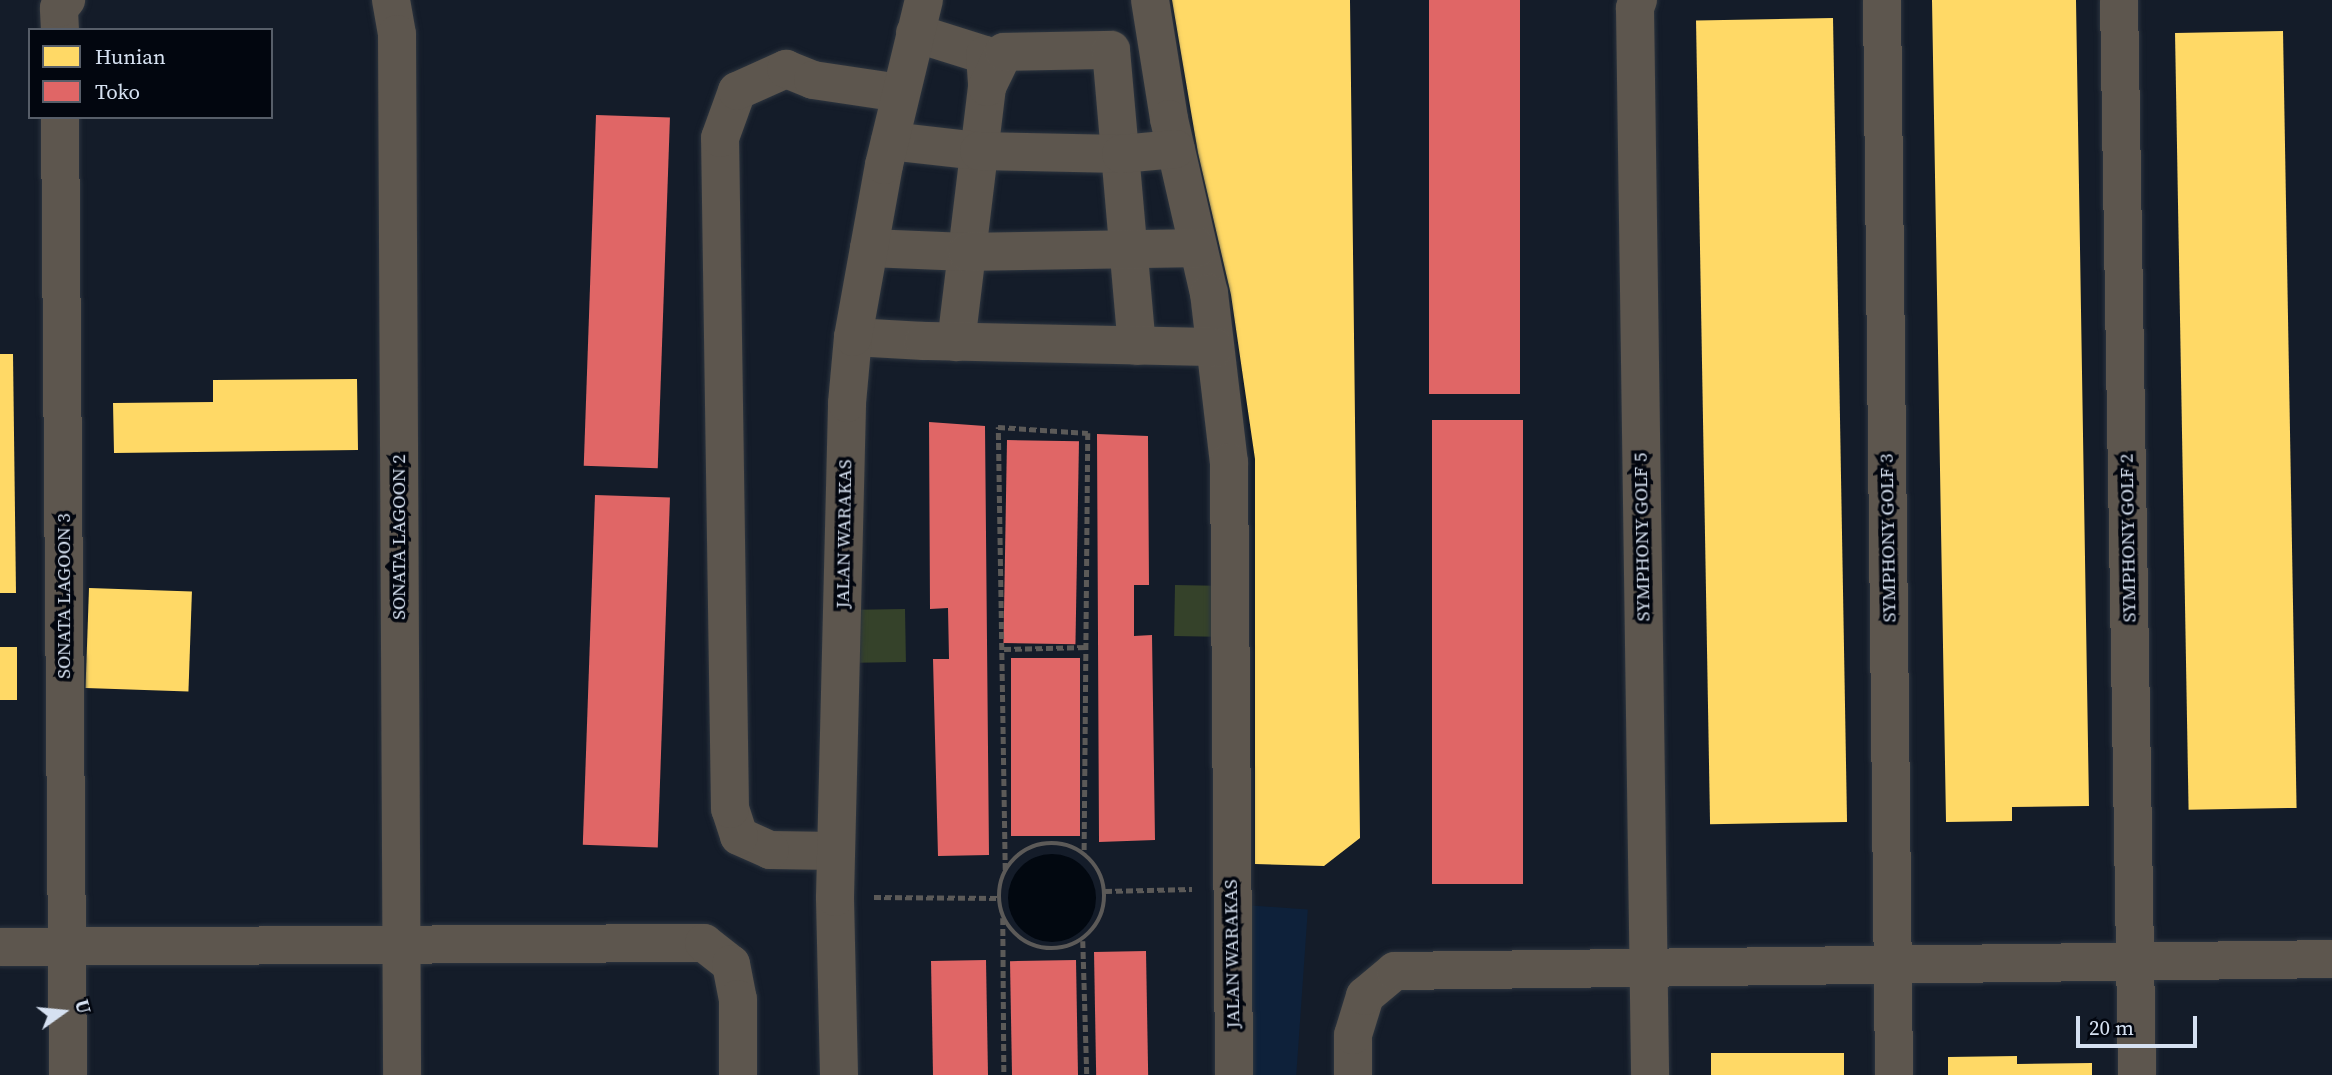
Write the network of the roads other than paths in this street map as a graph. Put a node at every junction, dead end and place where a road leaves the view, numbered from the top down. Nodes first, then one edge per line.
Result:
1 (66, 0) edge
2 (391, 0) edge
3 (1150, 0) edge
4 (1638, 0) edge
5 (1882, 0) edge
6 (2119, 0) edge
7 (920, 16) edge
8 (60, 28) edge
9 (1157, 49) junction
10 (1111, 50) junction
11 (987, 87) junction
12 (900, 93) junction
13 (60, 119) edge
14 (890, 141) junction
15 (1176, 149) junction
16 (979, 151) junction
17 (1121, 154) junction
18 (869, 247) junction
19 (1198, 248) junction
20 (1129, 249) junction
21 (967, 252) junction
22 (853, 337) junction
23 (956, 342) junction
24 (1137, 346) junction
25 (1215, 347) junction
26 (836, 850) junction
27 (402, 945) junction
28 (0, 947) edge
29 (67, 947) junction
30 (2332, 959) edge
31 (2135, 962) junction
32 (1892, 965) junction
33 (1649, 968) junction
34 (68, 1075) edge
35 (402, 1075) edge
36 (738, 1075) edge
37 (839, 1075) edge
38 (1234, 1075) edge
39 (1353, 1075) edge
40 (1650, 1075) edge
41 (1894, 1075) edge
42 (2137, 1075) edge

1 - 8 street
2 - 27 street, SONATA LAGOON 2
3 - 9 street, JALAN WARAKAS
4 - 33 street, SYMPHONY GOLF 5
5 - 32 street, SYMPHONY GOLF 3
6 - 31 street, SYMPHONY GOLF 2
7 - 11 street
7 - 12 street, JALAN WARAKAS
9 - 10 street
9 - 15 street, JALAN WARAKAS
10 - 11 street
10 - 17 street
11 - 16 street
12 - 14 street, JALAN WARAKAS
12 - 26 street
13 - 29 street, SONATA LAGOON 3
14 - 16 street
14 - 18 street, JALAN WARAKAS
15 - 17 street
15 - 19 street, JALAN WARAKAS
16 - 17 street
16 - 21 street
17 - 20 street
18 - 21 street
18 - 22 street, JALAN WARAKAS
19 - 20 street
19 - 25 street, JALAN WARAKAS
20 - 21 street
20 - 24 street
21 - 23 street
22 - 23 street
22 - 26 street, JALAN WARAKAS
23 - 24 street
24 - 25 street
25 - 38 street, JALAN WARAKAS
26 - 37 street, JALAN WARAKAS
27 - 29 street
27 - 35 street, SONATA LAGOON 2
27 - 36 street
28 - 29 street
29 - 34 street, SONATA LAGOON 3
30 - 31 street
31 - 32 street
31 - 42 street, SYMPHONY GOLF 2
32 - 33 street
32 - 41 street, SYMPHONY GOLF 3
33 - 39 street
33 - 40 street, SYMPHONY GOLF 5

